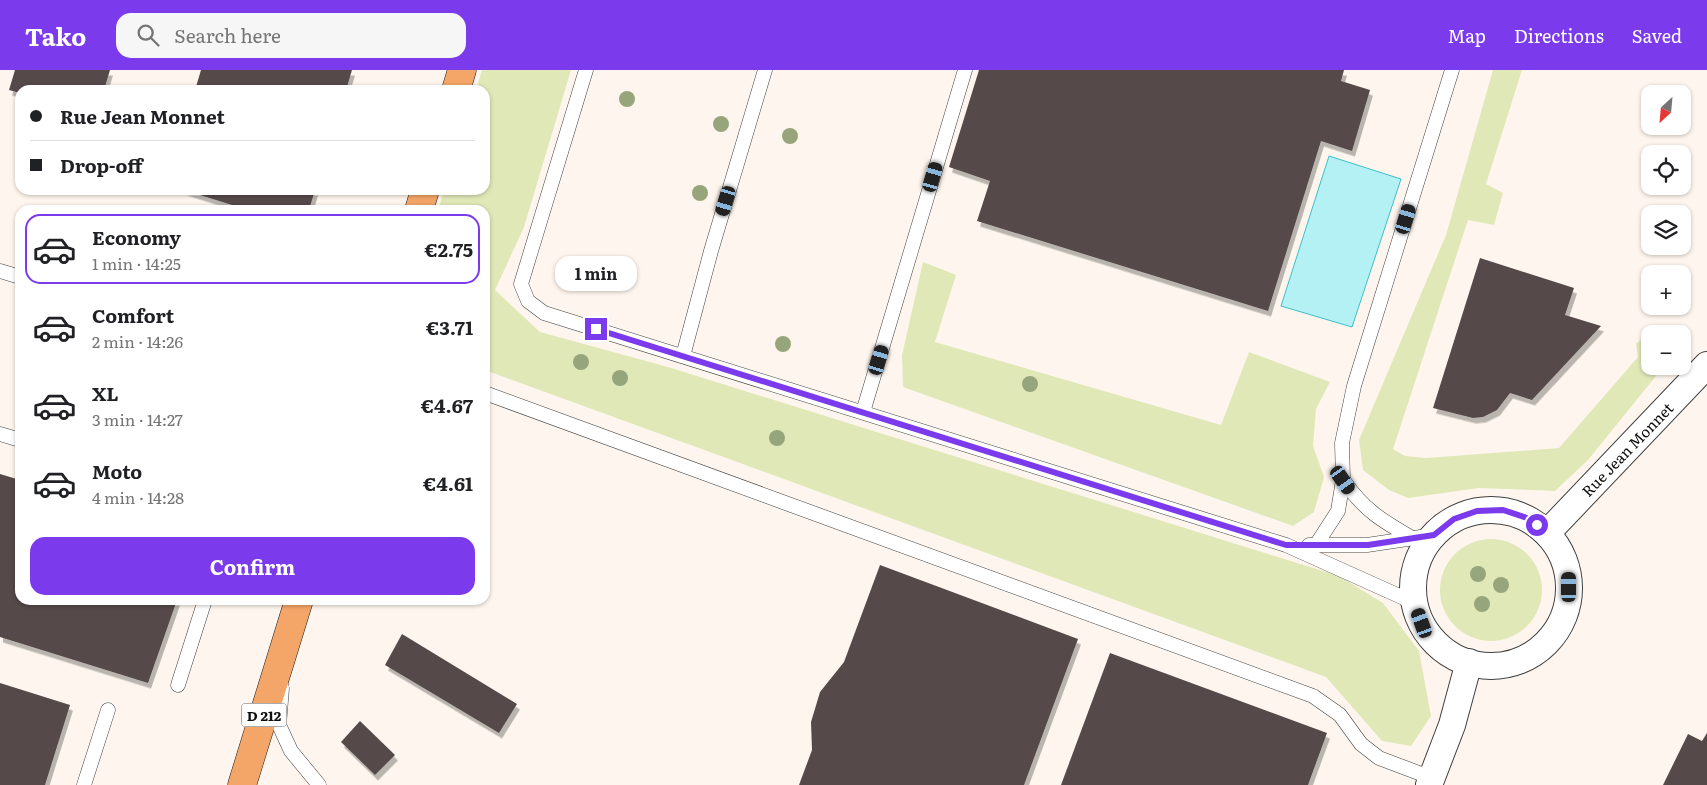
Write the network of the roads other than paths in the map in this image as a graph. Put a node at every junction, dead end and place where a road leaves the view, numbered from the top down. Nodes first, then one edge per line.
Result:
1 (462, 70) edge
2 (586, 70) edge
3 (765, 70) edge
4 (965, 70) edge
5 (1452, 70) edge
6 (458, 85) edge
7 (0, 271) edge
8 (15, 276) edge
9 (684, 356) junction
10 (1707, 365) edge
11 (490, 395) edge
12 (863, 412) junction
13 (0, 434) edge
14 (15, 438) edge
15 (1343, 480) junction
16 (1547, 533) junction
17 (1423, 536) junction
18 (1286, 545) junction
19 (1316, 545) junction
20 (1415, 603) junction
21 (203, 605) edge
22 (298, 605) edge
23 (286, 645) junction
24 (1468, 662) junction
25 (178, 685) dead end
26 (108, 710) dead end
27 (1430, 782) edge
28 (84, 785) edge
29 (242, 785) edge
30 (319, 785) edge

1 - 6 main road
2 - 9 lane
3 - 9 lane
4 - 12 lane
5 - 15 lane
7 - 8 lane
9 - 12 lane
10 - 16 street, Rue Jean Monnet
11 - 27 lane
12 - 18 lane
13 - 14 lane
15 - 17 lane
15 - 19 lane
16 - 17 street
16 - 24 street
17 - 19 lane
17 - 20 street
18 - 19 lane
18 - 20 lane
20 - 24 street
21 - 25 lane
22 - 23 main road, D 212
23 - 29 main road, D 212
23 - 30 lane
24 - 27 street
26 - 28 lane

